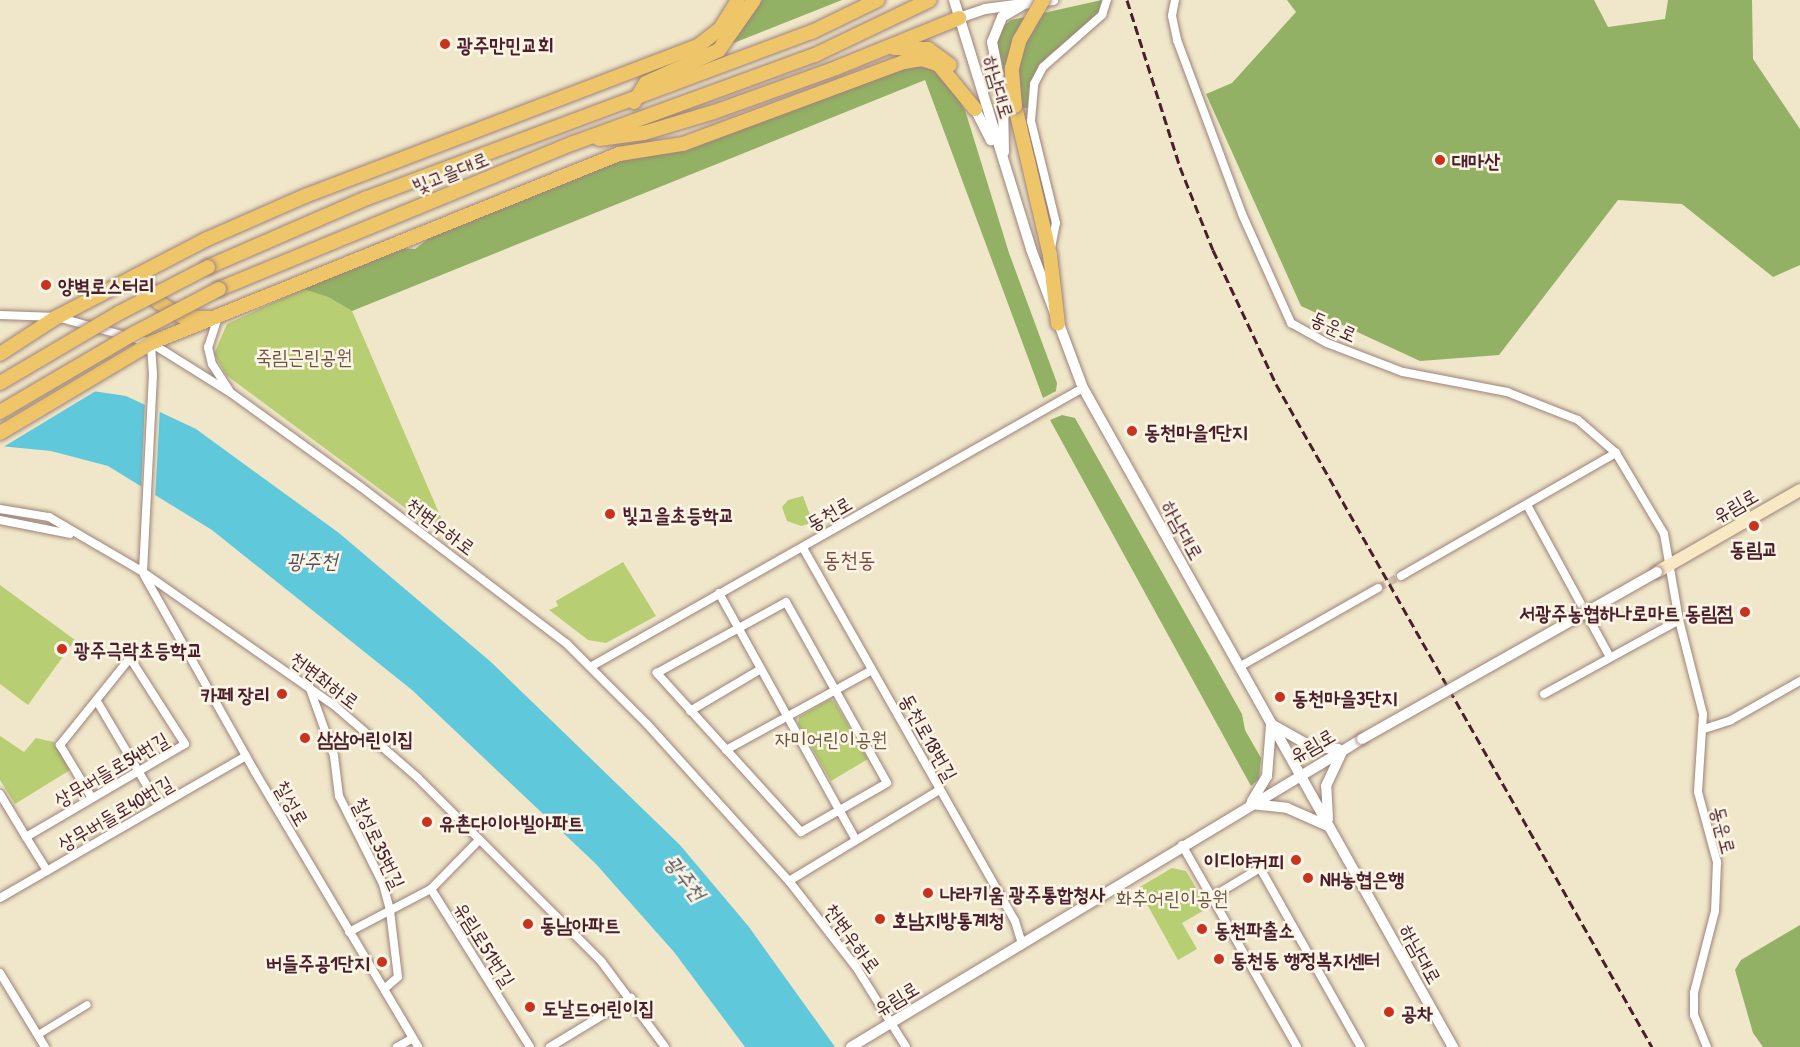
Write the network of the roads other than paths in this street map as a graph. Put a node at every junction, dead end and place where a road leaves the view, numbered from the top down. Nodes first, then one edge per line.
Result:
1 (738, 0) edge
2 (754, 0) edge
3 (878, 0) edge
4 (929, 0) edge
5 (954, 0) edge
6 (1001, 0) edge
7 (1043, 0) edge
8 (1053, 0) edge
9 (1107, 0) edge
10 (1174, 0) edge
11 (1021, 6) junction
12 (959, 18) junction
13 (886, 49) junction
14 (634, 102) junction
15 (975, 109) junction
16 (574, 143) junction
17 (1004, 164) junction
18 (1050, 255) junction
19 (144, 273) junction
20 (0, 315) edge
21 (57, 317) junction
22 (218, 317) junction
23 (1058, 324) junction
24 (151, 343) junction
25 (0, 354) edge
26 (0, 383) edge
27 (1083, 388) junction
28 (231, 393) junction
29 (0, 412) edge
30 (0, 433) edge
31 (1616, 453) junction
32 (1800, 490) edge
33 (1527, 505) junction
34 (0, 509) edge
35 (0, 520) edge
36 (79, 536) junction
37 (803, 548) junction
38 (1670, 565) junction
39 (142, 572) junction
40 (1657, 572) joint
41 (1401, 576) tunnel mouth
42 (1378, 588) tunnel mouth
43 (719, 594) junction
44 (1678, 620) junction
45 (738, 626) junction
46 (1610, 657) junction
47 (592, 666) junction
48 (1239, 667) junction
49 (762, 669) junction
50 (872, 670) junction
51 (1800, 681) edge
52 (309, 686) junction
53 (834, 691) junction
54 (1544, 694) dead end
55 (98, 703) junction
56 (690, 711) junction
57 (787, 715) junction
58 (1271, 723) junction
59 (1704, 729) junction
60 (1343, 749) junction
61 (726, 750) junction
62 (246, 756) junction
63 (139, 771) junction
64 (1299, 774) junction
65 (939, 790) junction
66 (0, 794) edge
67 (92, 798) junction
68 (1251, 804) junction
69 (159, 807) junction
70 (839, 811) junction
71 (1328, 826) junction
72 (26, 837) junction
73 (479, 840) junction
74 (856, 840) junction
75 (1182, 845) junction
76 (47, 871) junction
77 (789, 881) junction
78 (432, 889) junction
79 (1212, 897) junction
80 (0, 898) edge
81 (390, 911) junction
82 (349, 932) junction
83 (1022, 944) junction
84 (0, 973) edge
85 (384, 989) junction
86 (631, 998) junction
87 (87, 1004) dead end
88 (892, 1023) junction
89 (38, 1034) junction
90 (413, 1038) junction
91 (45, 1047) edge
92 (397, 1047) edge
93 (418, 1047) edge
94 (530, 1047) edge
95 (550, 1047) edge
96 (665, 1047) edge
97 (851, 1047) edge
98 (906, 1047) edge
99 (1297, 1047) edge
100 (1361, 1047) edge
101 (1453, 1047) edge
102 (1707, 1047) edge

1 - 19 highway
2 - 14 highway
3 - 14 highway, 빛고을대로
4 - 16 highway, 빛고을대로
5 - 12 street, 하남대로
6 - 11 street
7 - 18 highway, bridge
8 - 11 street
9 - 18 street
10 - 31 street, 동운로
11 - 12 street
11 - 17 street
12 - 13 highway
12 - 17 street, 하남대로
13 - 15 highway
13 - 16 highway
14 - 26 highway, 빛고을대로, bridge
15 - 17 street
15 - 22 highway
16 - 29 highway, 빛고을대로, bridge
17 - 23 street, 하남대로
18 - 23 highway
19 - 21 highway
19 - 22 highway
20 - 21 street, 천변우하로
21 - 24 street, 천변우하로
21 - 25 highway
22 - 24 highway
22 - 28 street
23 - 27 street, 하남대로
24 - 28 street, 천변우하로
24 - 30 highway
24 - 39 street
27 - 37 street, 동천로
27 - 48 street, 하남대로
28 - 47 street, 천변우하로
31 - 33 street
31 - 38 street, 동운로
32 - 38 main road, 유림로
33 - 41 street
33 - 46 street
34 - 36 street, 천변좌하로
35 - 36 street, 천변좌하로
36 - 39 street, 천변좌하로
37 - 43 street, 동천로
37 - 50 street, 동천로18번길
38 - 40 main road, 유림로
38 - 44 street, 동운로
39 - 52 street, 천변좌하로
39 - 62 street, 칠성로
40 - 60 street, 유림로, bridge
42 - 48 street
43 - 45 street
43 - 47 street, 동천로
44 - 46 street
44 - 59 street, 동운로
45 - 49 street
45 - 53 street
45 - 56 street
46 - 54 street
47 - 77 street, 천변우하로
48 - 58 street, 하남대로
49 - 56 street
49 - 57 street
50 - 53 street
50 - 65 street, 동천로18번길
51 - 59 street
52 - 73 street, 천변좌하로
52 - 81 street, 칠성로35번길
53 - 57 street
53 - 70 street
55 - 63 street
55 - 63 street, 상무버들로54번길
55 - 67 street
56 - 61 street
57 - 61 street
57 - 70 street
58 - 60 street
58 - 64 street, 하남대로
58 - 68 street
59 - 102 street, 동운로
60 - 64 street, 유림로
60 - 71 street
61 - 70 street
62 - 69 street, 상무버들로40번길
62 - 82 street, 칠성로
63 - 67 street, 상무버들로54번길
63 - 69 street
64 - 68 street, 유림로
64 - 71 street, 하남대로
65 - 74 street
65 - 83 street, 동천로18번길
66 - 72 street
67 - 72 street, 상무버들로54번길
68 - 71 street
68 - 75 street, 유림로
69 - 76 street, 상무버들로40번길
70 - 74 street
71 - 101 street, 하남대로
72 - 76 street
73 - 78 street, 칠성로35번길
73 - 86 street, 천변좌하로
74 - 77 street
75 - 79 street
75 - 83 street, 유림로
76 - 80 street, 상무버들로40번길
77 - 88 street, 천변우하로
78 - 81 street, 칠성로35번길
78 - 94 street, 유림로51번길
79 - 99 street
79 - 100 street
81 - 82 street, 칠성로35번길
81 - 85 street, 칠성로35번길
82 - 85 street, 칠성로
83 - 88 street, 유림로
84 - 89 street
85 - 90 street, 칠성로
86 - 95 street
86 - 96 street, 천변좌하로
87 - 89 street
88 - 97 street, 유림로
88 - 98 street, 천변우하로
89 - 91 street
90 - 92 street
90 - 93 street, 칠성로

